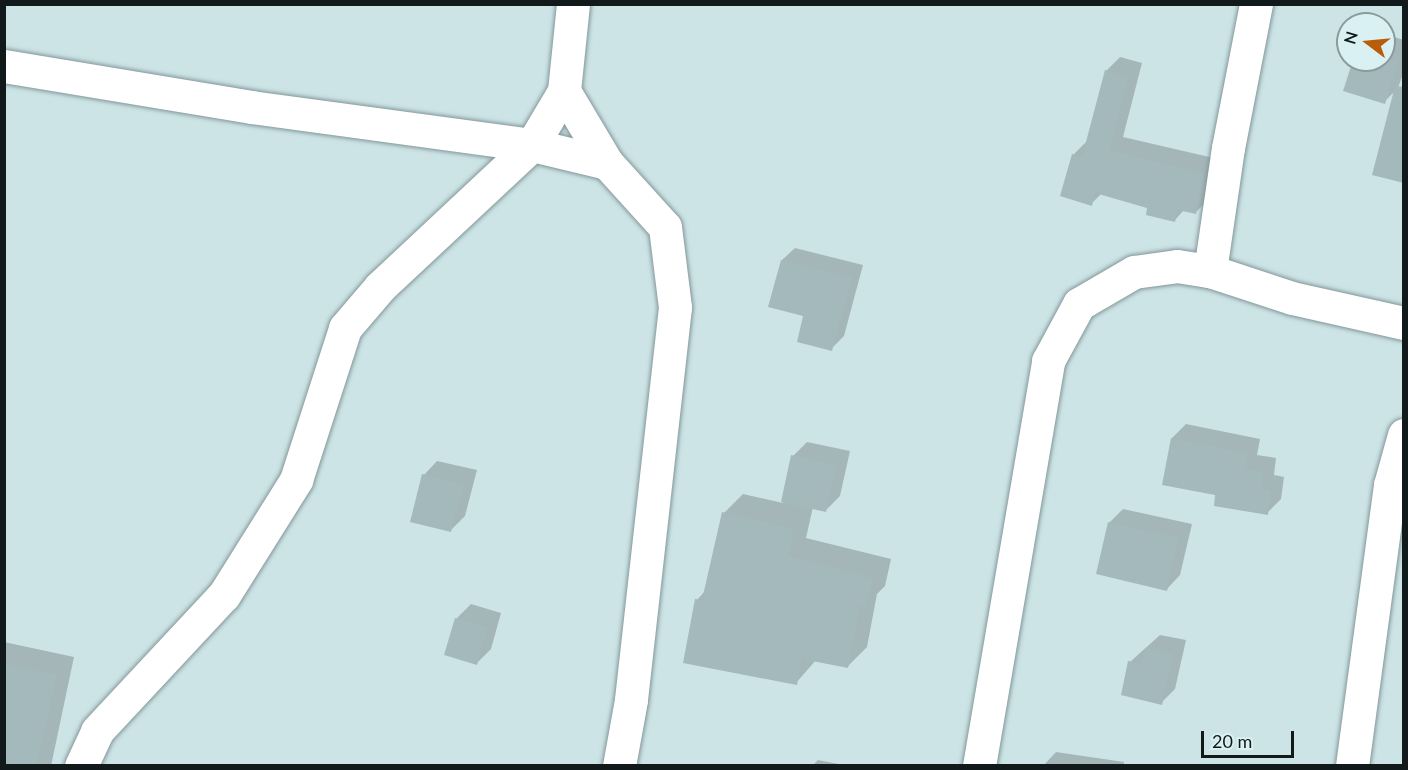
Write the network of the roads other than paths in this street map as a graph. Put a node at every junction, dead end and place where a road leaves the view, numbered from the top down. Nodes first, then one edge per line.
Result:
1 (573, 4) edge
2 (1256, 4) edge
3 (4, 66) edge
4 (564, 91) junction
5 (532, 145) junction
6 (607, 163) junction
7 (1210, 271) junction
8 (1404, 323) edge
9 (1404, 435) edge
10 (81, 765) edge
11 (619, 765) edge
12 (979, 765) edge
13 (1352, 765) edge

1 - 4 street
2 - 7 street
3 - 5 street
4 - 5 street
4 - 6 street
5 - 6 street
5 - 10 street
6 - 11 street
7 - 8 street
7 - 12 street
9 - 13 street

